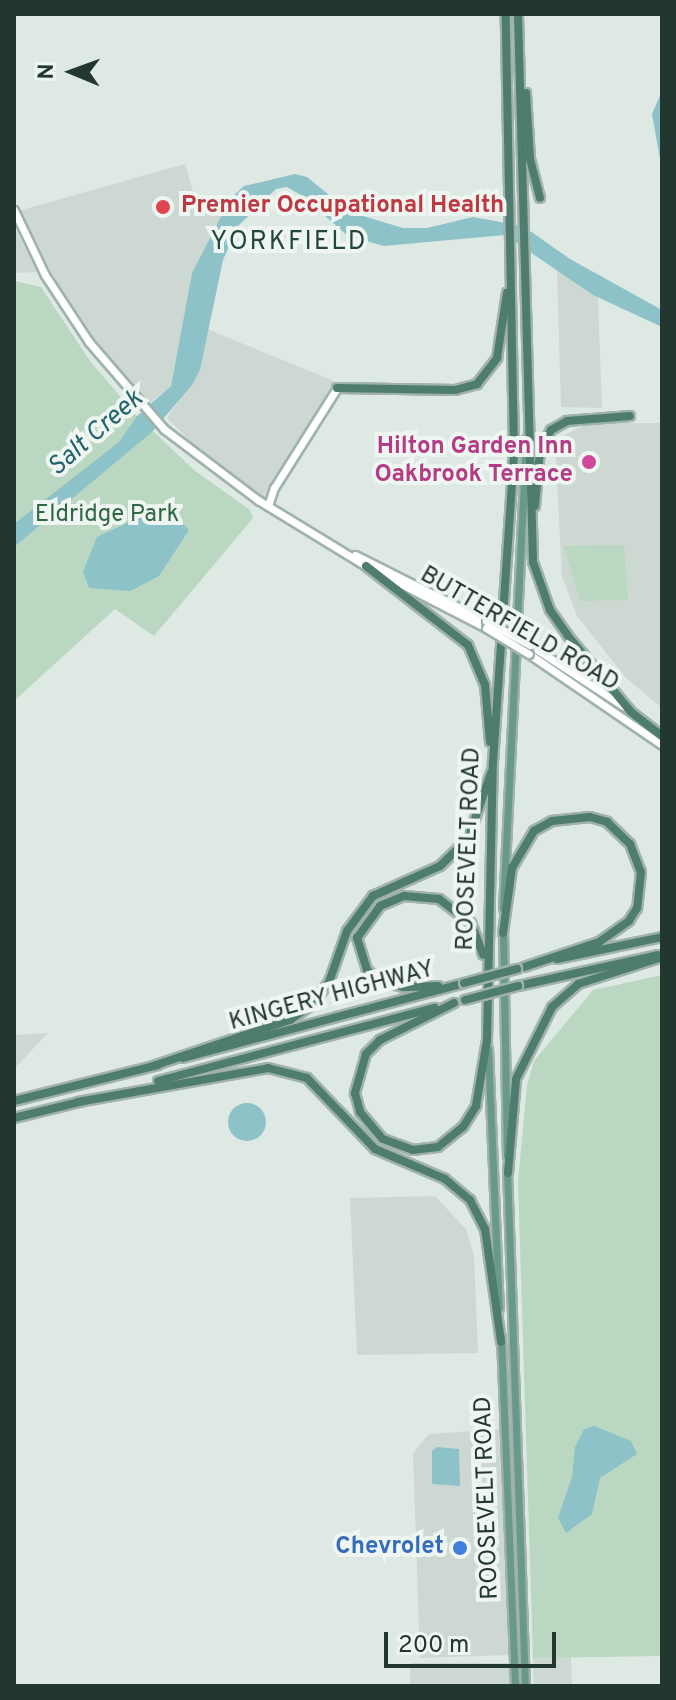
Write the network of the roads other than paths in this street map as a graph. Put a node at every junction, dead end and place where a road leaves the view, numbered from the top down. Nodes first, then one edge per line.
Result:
1 (506, 14) edge
2 (519, 14) edge
3 (540, 198) dead end
4 (14, 210) edge
5 (511, 257) junction
6 (337, 388) joint
7 (630, 416) dead end
8 (526, 439) junction
9 (268, 506) junction
10 (531, 543) junction
11 (353, 554) junction
12 (366, 566) junction
13 (486, 625) junction
14 (530, 649) junction
15 (631, 712) junction
16 (661, 735) edge
17 (662, 745) edge
18 (493, 765) junction
19 (503, 933) junction
20 (662, 937) edge
21 (662, 955) edge
22 (485, 966) junction
23 (521, 968) junction
24 (451, 986) junction
25 (454, 1003) junction
26 (487, 1040) junction
27 (153, 1066) junction
28 (14, 1101) edge
29 (78, 1102) junction
30 (14, 1118) edge
31 (508, 1173) junction
32 (501, 1342) junction
33 (515, 1686) edge
34 (525, 1686) edge

1 - 5 highway, ROOSEVELT ROAD
2 - 3 highway
2 - 8 highway, ROOSEVELT ROAD
4 - 9 main road, BUTTERFIELD ROAD
5 - 6 highway
5 - 18 highway, ROOSEVELT ROAD
6 - 9 main road
7 - 10 highway
8 - 10 highway
8 - 19 main road, ROOSEVELT ROAD
9 - 11 main road, BUTTERFIELD ROAD
10 - 15 highway
11 - 12 main road, BUTTERFIELD ROAD
11 - 13 main road, BUTTERFIELD ROAD
12 - 13 main road, BUTTERFIELD ROAD
12 - 18 highway
13 - 14 main road, BUTTERFIELD ROAD, bridge
14 - 15 main road, BUTTERFIELD ROAD
14 - 17 main road, BUTTERFIELD ROAD
15 - 16 highway, BUTTERFIELD ROAD
18 - 22 highway, ROOSEVELT ROAD
18 - 27 highway
19 - 23 highway
19 - 31 main road, ROOSEVELT ROAD
20 - 23 highway, KINGERY HIGHWAY
21 - 25 highway, KINGERY HIGHWAY, bridge
21 - 31 highway
22 - 24 highway
22 - 26 highway, ROOSEVELT ROAD
23 - 24 highway, KINGERY HIGHWAY, bridge
24 - 27 highway, KINGERY HIGHWAY
25 - 26 highway
25 - 29 highway, KINGERY HIGHWAY
26 - 32 main road, ROOSEVELT ROAD
27 - 28 highway, KINGERY HIGHWAY
29 - 30 highway, KINGERY HIGHWAY
29 - 32 highway
31 - 34 main road, ROOSEVELT ROAD
32 - 33 main road, ROOSEVELT ROAD

